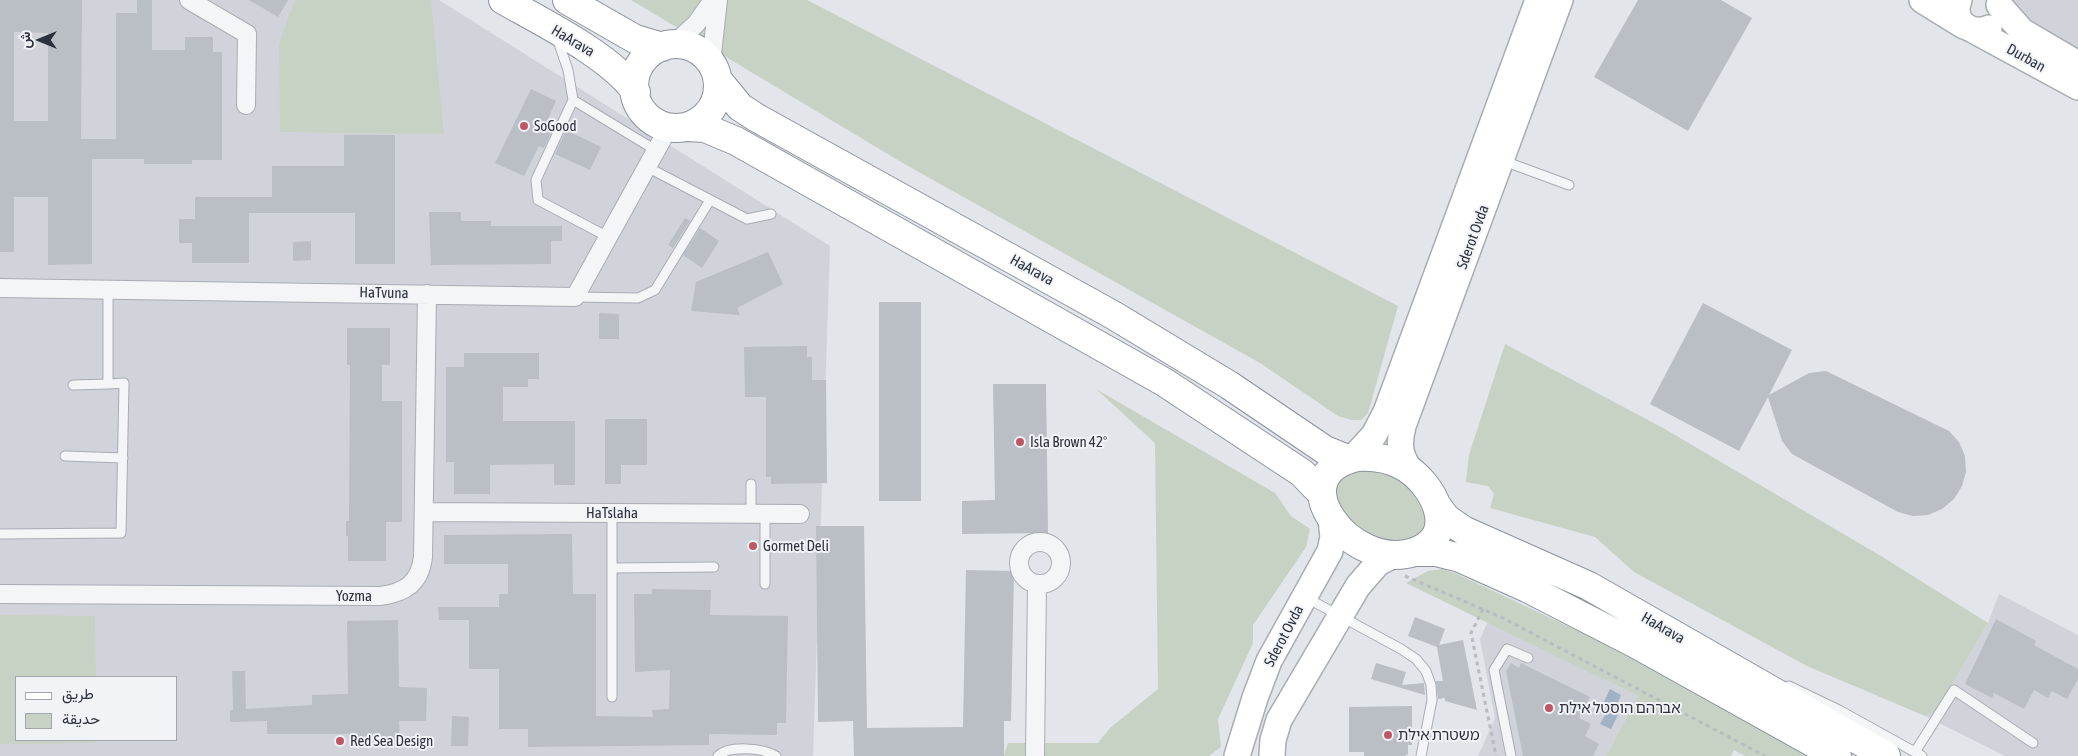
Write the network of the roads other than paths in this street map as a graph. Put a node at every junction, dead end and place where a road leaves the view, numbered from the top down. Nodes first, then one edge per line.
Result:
1 (190, 0) edge
2 (504, 0) edge
3 (567, 0) edge
4 (712, 0) edge
5 (718, 0) edge
6 (1538, 0) edge
7 (1560, 0) edge
8 (1922, 0) edge
9 (1959, 0) edge
10 (1998, 2) edge
11 (1969, 28) junction
12 (554, 30) junction
13 (667, 46) junction
14 (2078, 64) edge
15 (715, 72) junction
16 (2078, 87) edge
17 (636, 92) junction
18 (573, 100) junction
19 (246, 105) dead end
20 (671, 135) junction
21 (1501, 160) junction
22 (647, 167) junction
23 (1569, 185) dead end
24 (710, 200) junction
25 (771, 214) dead end
26 (608, 237) junction
27 (0, 288) edge
28 (108, 289) junction
29 (427, 294) junction
30 (575, 297) junction
31 (108, 384) junction
32 (73, 386) dead end
33 (64, 456) dead end
34 (122, 458) junction
35 (1350, 458) junction
36 (1412, 472) junction
37 (751, 484) dead end
38 (1327, 507) junction
39 (1438, 507) junction
40 (424, 512) junction
41 (612, 513) junction
42 (758, 514) junction
43 (800, 514) dead end
44 (0, 534) edge
45 (1394, 558) junction
46 (714, 567) dead end
47 (612, 568) junction
48 (764, 584) dead end
49 (1036, 584) dead end
50 (0, 594) edge
51 (1304, 597) junction
52 (1340, 616) junction
53 (1710, 655) junction
54 (1528, 658) dead end
55 (1766, 676) dead end
56 (1782, 682) dead end
57 (612, 697) dead end
58 (2032, 743) dead end
59 (1918, 754) edge
60 (718, 756) edge
61 (776, 756) edge
62 (1035, 756) edge
63 (1237, 756) edge
64 (1272, 756) edge
65 (1421, 756) edge
66 (1511, 756) edge
67 (1837, 756) edge
68 (1886, 756) edge

1 - 19 street
2 - 12 highway, HaArava
3 - 13 highway
4 - 13 street
5 - 15 street
6 - 35 street, Sderot Ovda
7 - 21 street, Sderot Ovda
8 - 11 street, Durban
9 - 11 street
10 - 11 street
10 - 14 street, Durban
11 - 16 street, Durban
12 - 17 highway, HaArava
12 - 18 lane
13 - 15 highway
13 - 17 highway
15 - 20 highway
15 - 35 highway, HaArava
17 - 20 highway
18 - 20 lane
18 - 26 lane
20 - 22 street
20 - 38 highway, HaArava
21 - 23 lane
21 - 36 street, Sderot Ovda
22 - 24 lane
22 - 26 street
24 - 25 lane
24 - 30 lane
26 - 30 street
27 - 28 street, HaTvuna
28 - 29 street, HaTvuna
28 - 31 lane
29 - 30 street, HaTvuna
29 - 40 street, Yozma
31 - 32 lane
31 - 34 lane
33 - 34 lane
34 - 44 lane
35 - 36 highway
35 - 38 highway
36 - 39 highway
37 - 42 lane
38 - 45 highway
38 - 51 street, Sderot Ovda
39 - 45 highway
39 - 53 highway, HaArava
40 - 41 street, HaTslaha
40 - 50 street, Yozma
41 - 42 street, HaTslaha
41 - 47 lane
42 - 43 street, HaTslaha
42 - 48 lane
45 - 52 street
45 - 67 highway, HaArava
46 - 47 lane
47 - 57 lane
49 - 62 street
51 - 52 lane
51 - 63 street, Sderot Ovda
52 - 64 street
52 - 65 lane
53 - 55 lane
53 - 68 highway, HaArava
54 - 66 lane
56 - 59 lane
58 - 59 lane
60 - 61 lane

